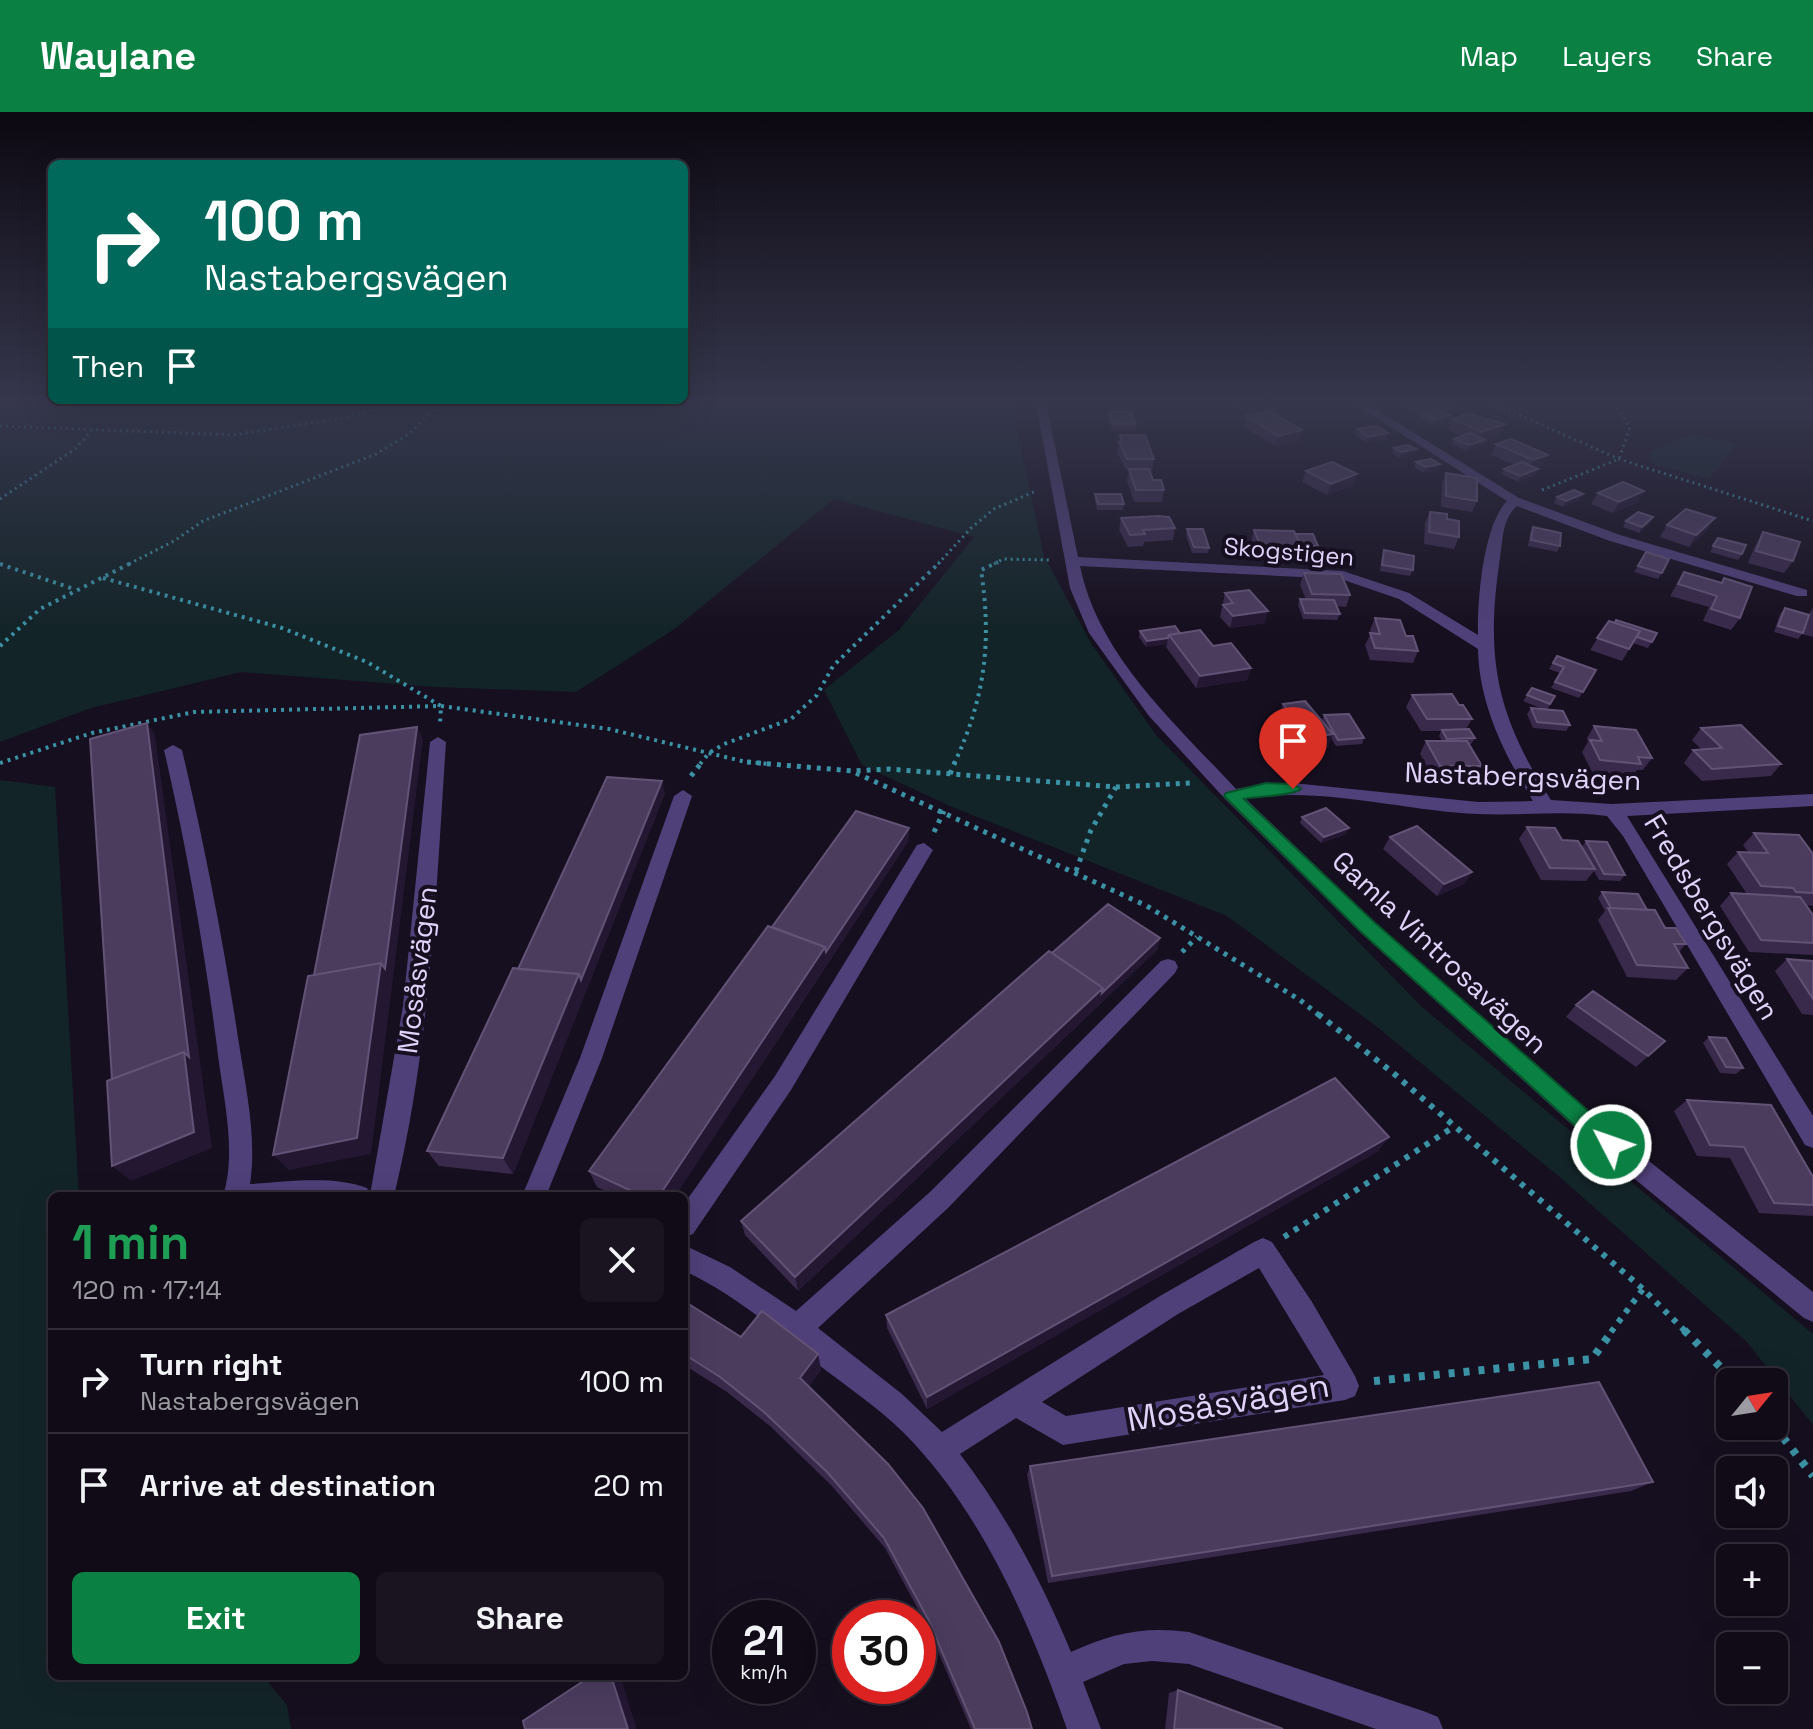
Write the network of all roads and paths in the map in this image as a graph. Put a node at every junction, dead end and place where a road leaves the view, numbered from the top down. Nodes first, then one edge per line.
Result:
1 (31, 478) edge
2 (312, 478) edge
3 (1055, 478) edge
4 (1479, 478) edge
5 (1571, 478) edge
6 (1680, 478) edge
7 (1056, 485) junction
8 (0, 499) edge
9 (1515, 501) junction
10 (1813, 521) edge
11 (1071, 561) junction
12 (0, 564) edge
13 (102, 578) junction
14 (75, 590) junction
15 (1802, 593) dead end
16 (0, 646) edge
17 (1486, 647) junction
18 (441, 706) junction
19 (438, 742) dead end
20 (173, 750) dead end
21 (709, 753) junction
22 (0, 763) edge
23 (853, 771) junction
24 (950, 774) junction
25 (1116, 787) junction
26 (1225, 789) junction
27 (683, 796) joint
28 (1813, 800) edge
29 (1545, 806) junction
30 (1612, 810) junction
31 (924, 850) dead end
32 (1076, 871) junction
33 (1168, 967) dead end
34 (1455, 1126) junction
35 (1813, 1137) edge
36 (237, 1192) edge
37 (383, 1192) edge
38 (536, 1192) edge
39 (688, 1219) edge
40 (1263, 1251) junction
41 (688, 1260) edge
42 (1643, 1289) junction
43 (1813, 1309) edge
44 (797, 1329) junction
45 (1721, 1368) edge
46 (1345, 1386) junction
47 (1016, 1402) junction
48 (1785, 1440) edge
49 (938, 1451) junction
50 (1813, 1476) edge
51 (1066, 1673) junction
52 (1084, 1729) edge
53 (1426, 1729) edge

1 - 8 path
2 - 13 path
3 - 7 street, Gamla Vintrosavägen
4 - 9 street
5 - 9 path
6 - 10 path
7 - 11 street, Gamla Vintrosavägen
7 - 21 path
9 - 15 street
9 - 17 street
11 - 17 street, Skogstigen
11 - 24 path
11 - 26 street, Gamla Vintrosavägen
12 - 14 path
13 - 14 path
13 - 18 path
14 - 16 path
17 - 29 street
18 - 21 path
18 - 22 path
19 - 37 street, Mosåsvägen
20 - 36 street
21 - 23 path
21 - 27 path
23 - 24 path
23 - 32 path
24 - 25 path
25 - 26 path
25 - 32 path
26 - 29 street, Nastabergsvägen
26 - 43 street, Gamla Vintrosavägen
27 - 38 street
28 - 30 street, Nastabergsvägen
29 - 30 street, Nastabergsvägen
30 - 35 street, Fredsbergsvägen
31 - 39 street
32 - 34 path
33 - 44 street
34 - 40 path
34 - 42 path
40 - 46 street, Mosåsvägen
40 - 47 street
41 - 44 street
42 - 45 path
42 - 46 path
44 - 49 street
46 - 47 street, Mosåsvägen
47 - 49 street
48 - 50 path
49 - 51 street
51 - 52 street
51 - 53 street

